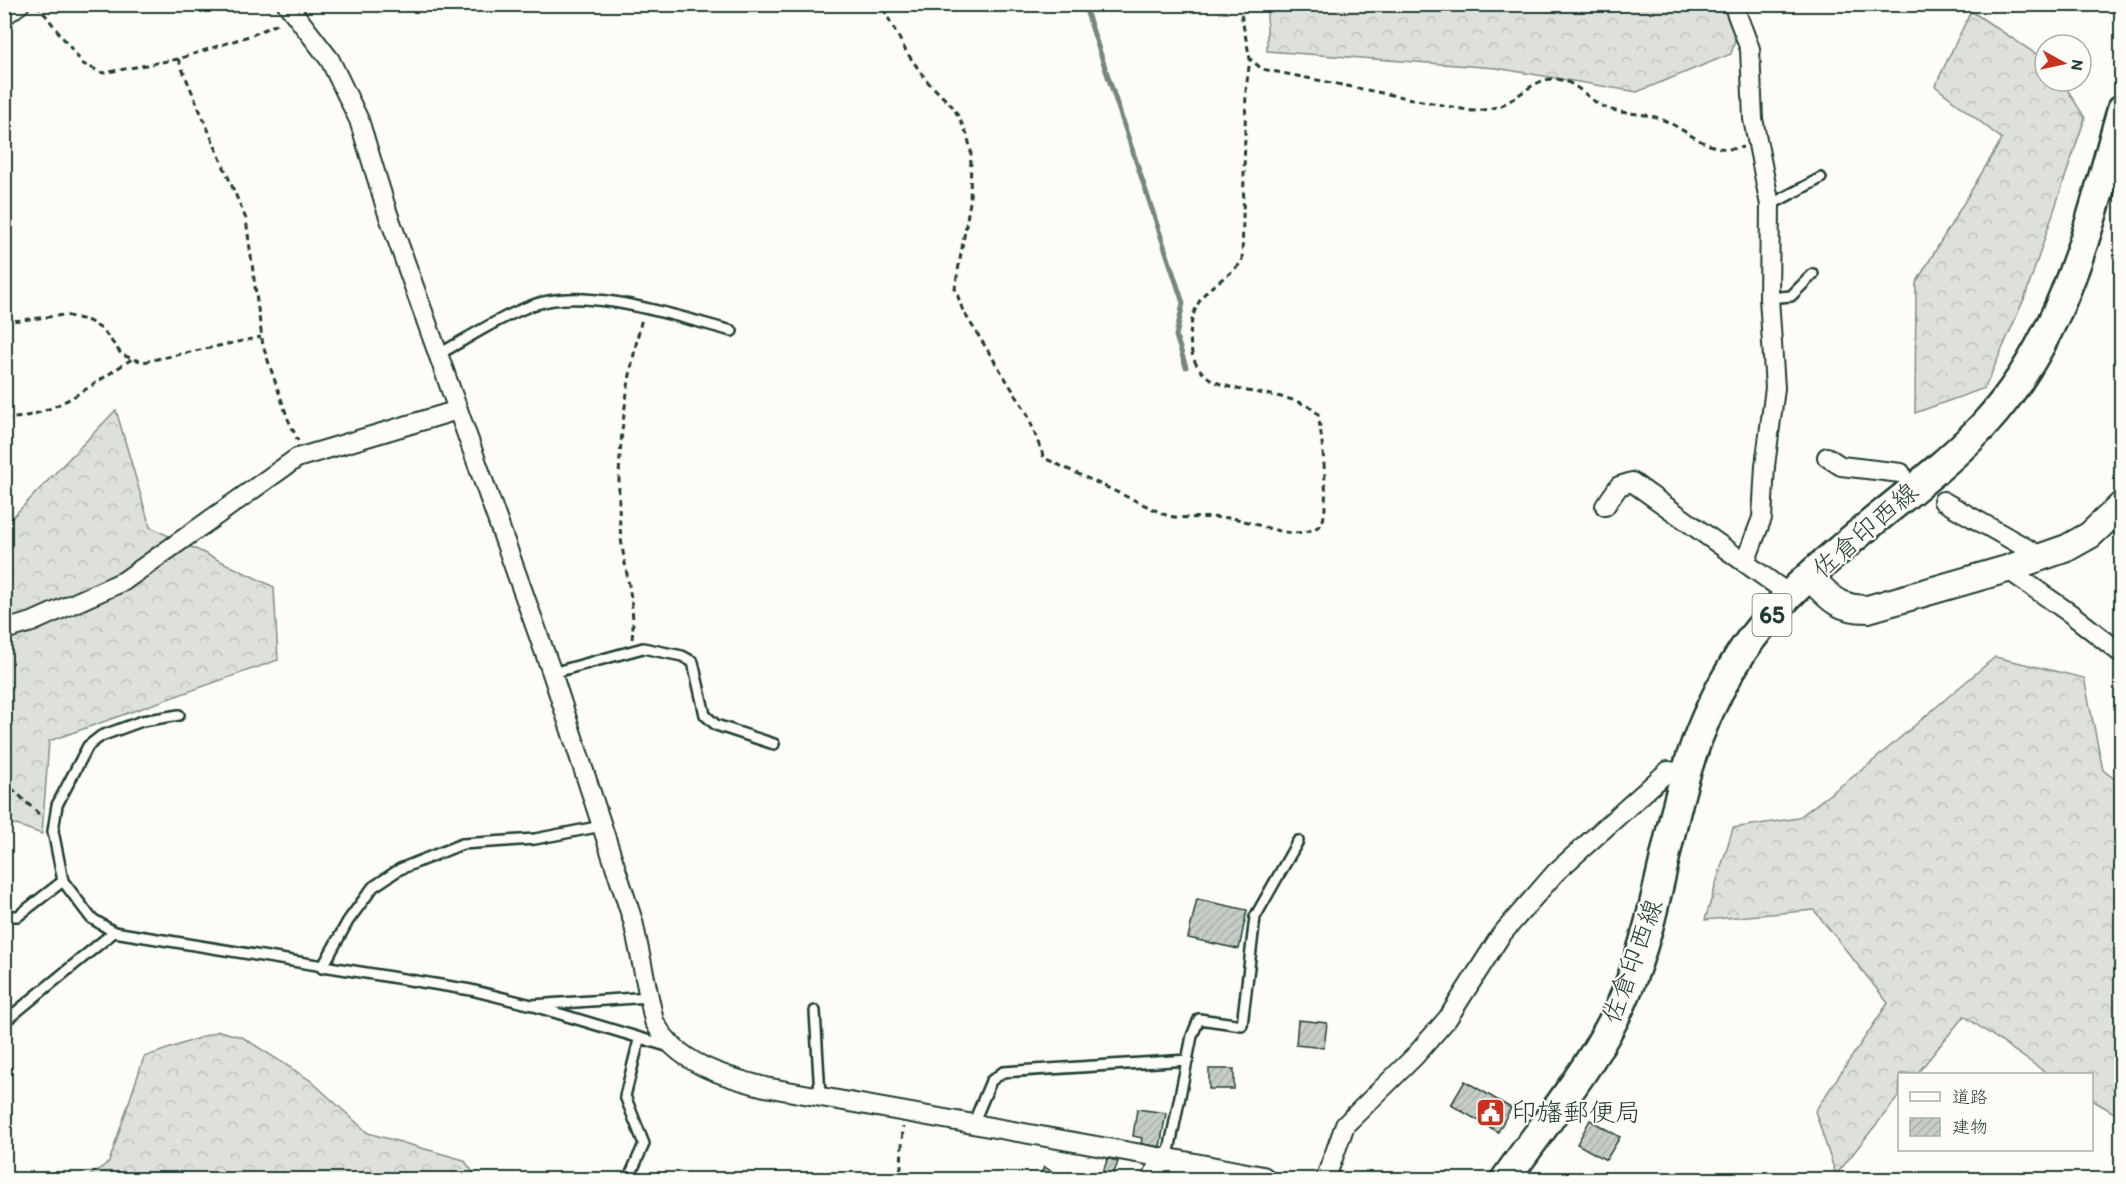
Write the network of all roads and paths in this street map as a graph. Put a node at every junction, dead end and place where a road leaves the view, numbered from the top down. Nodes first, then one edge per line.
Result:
1 (20, 4) edge
2 (37, 4) edge
3 (892, 4) edge
4 (1239, 4) edge
5 (1733, 4) edge
6 (882, 6) edge
7 (292, 10) edge
8 (4, 16) edge
9 (1250, 58) junction
10 (178, 59) junction
11 (2121, 109) edge
12 (1756, 143) junction
13 (1821, 178) dead end
14 (1770, 205) junction
15 (1813, 274) dead end
16 (1769, 298) junction
17 (645, 308) junction
18 (4, 322) edge
19 (732, 331) dead end
20 (261, 338) junction
21 (439, 354) junction
22 (132, 358) junction
23 (458, 410) junction
24 (4, 419) edge
25 (306, 456) junction
26 (1827, 457) dead end
27 (1901, 473) dead end
28 (1943, 501) dead end
29 (2121, 505) edge
30 (1605, 506) dead end
31 (2042, 557) junction
32 (1746, 560) junction
33 (2007, 569) junction
34 (1800, 586) junction
35 (4, 630) edge
36 (630, 652) junction
37 (2121, 654) edge
38 (552, 673) junction
39 (179, 715) dead end
40 (774, 744) dead end
41 (1686, 774) junction
42 (4, 781) edge
43 (54, 823) junction
44 (602, 826) junction
45 (1298, 841) dead end
46 (63, 881) junction
47 (4, 916) edge
48 (114, 932) junction
49 (322, 968) junction
50 (650, 997) junction
51 (532, 1005) junction
52 (815, 1011) dead end
53 (4, 1022) edge
54 (639, 1040) junction
55 (675, 1048) junction
56 (1188, 1060) junction
57 (820, 1095) junction
58 (903, 1110) junction
59 (973, 1124) junction
60 (1162, 1167) edge
61 (628, 1179) edge
62 (897, 1179) edge
63 (1262, 1179) edge
64 (1325, 1179) edge
65 (1505, 1179) edge

1 - 8 street
2 - 10 path
3 - 6 path
4 - 9 path
5 - 12 street
6 - 9 path
7 - 10 path
7 - 21 street
9 - 12 path
10 - 20 path
11 - 34 main road, 佐倉印西線 / 65
12 - 14 street
13 - 14 lane
14 - 16 street
15 - 16 lane
16 - 32 street
17 - 19 lane
17 - 21 lane
17 - 36 path
18 - 22 path
20 - 22 path
20 - 25 path
21 - 23 street
22 - 24 path
23 - 25 street
23 - 38 street
25 - 35 street
26 - 27 street
28 - 31 street
29 - 31 street
30 - 32 street
31 - 33 street
32 - 34 street
33 - 34 street
33 - 37 street
34 - 41 main road, 佐倉印西線 / 65
36 - 38 lane
36 - 40 lane
38 - 44 street
39 - 43 lane
41 - 64 street
41 - 65 main road, 佐倉印西線 / 65
42 - 43 path
43 - 46 lane
44 - 49 lane
44 - 50 street
45 - 56 lane
46 - 47 lane
46 - 48 lane
48 - 49 lane
48 - 53 lane
49 - 51 lane
50 - 51 lane
50 - 55 street
51 - 54 lane
52 - 57 lane
54 - 55 lane
54 - 61 lane
55 - 57 street
56 - 59 lane
56 - 60 lane
57 - 58 street
58 - 59 street
58 - 62 path
59 - 60 street
60 - 63 street

